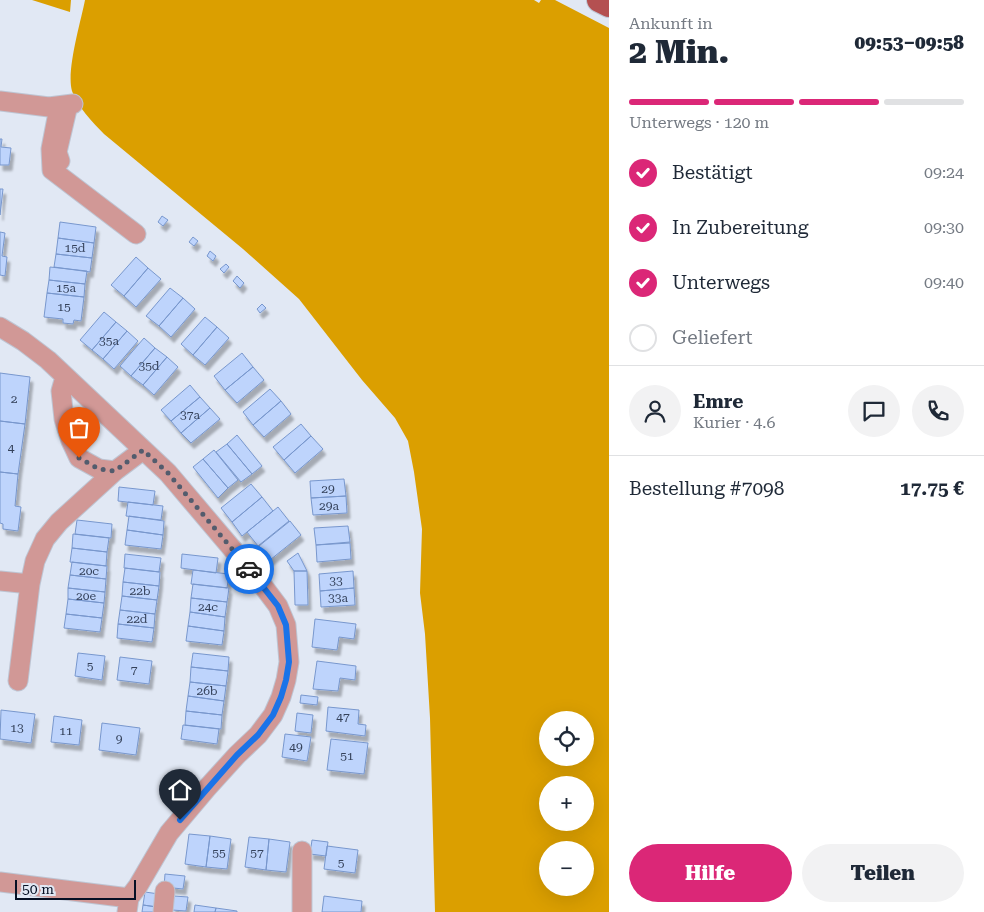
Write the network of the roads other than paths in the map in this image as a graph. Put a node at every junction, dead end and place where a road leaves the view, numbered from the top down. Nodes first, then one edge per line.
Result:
1 (599, 0) edge
2 (609, 5) edge
3 (0, 101) edge
4 (71, 104) junction
5 (60, 161) dead end
6 (136, 234) dead end
7 (0, 327) edge
8 (65, 376) junction
9 (143, 450) junction
10 (115, 471) junction
11 (0, 580) edge
12 (30, 584) junction
13 (18, 681) dead end
14 (302, 852) dead end
15 (0, 882) edge
16 (165, 891) dead end
17 (128, 905) edge
18 (163, 912) edge
19 (302, 912) edge

1 - 2 main road
3 - 4 street
4 - 5 street
4 - 6 street
7 - 8 street
8 - 9 street
8 - 10 street
9 - 10 street
9 - 17 street
10 - 12 street
11 - 12 street
12 - 13 street
14 - 19 street
15 - 17 street
16 - 18 street

